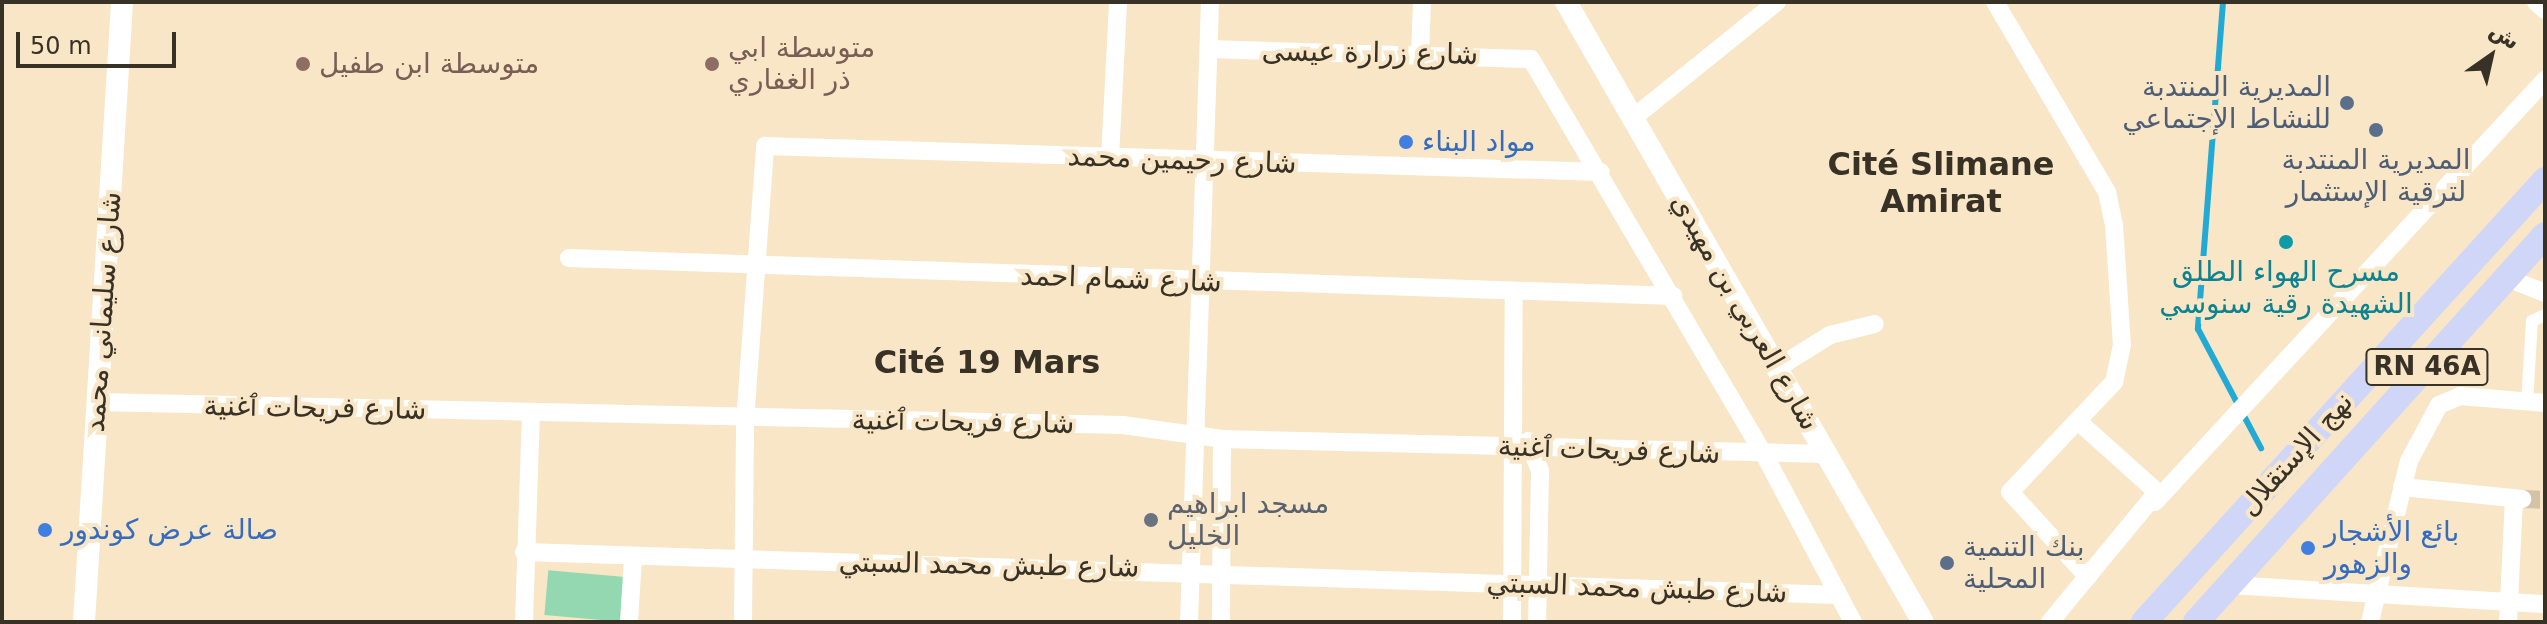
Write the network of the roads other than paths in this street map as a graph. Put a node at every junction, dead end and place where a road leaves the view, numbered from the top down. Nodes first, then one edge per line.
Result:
1 (122, 2) edge
2 (1118, 2) edge
3 (1210, 2) edge
4 (1422, 2) edge
5 (1566, 2) edge
6 (1777, 2) edge
7 (1995, 2) edge
8 (2536, 2) edge
9 (2545, 10) edge
10 (1209, 49) junction
11 (1420, 54) junction
12 (2545, 80) edge
13 (1633, 118) junction
14 (1110, 157) junction
15 (1206, 162) junction
16 (1601, 172) junction
17 (2545, 180) edge
18 (2545, 235) edge
19 (569, 258) dead end
20 (757, 264) junction
21 (2507, 278) junction
22 (1204, 282) junction
23 (1514, 294) junction
24 (1673, 296) junction
25 (2540, 302) edge
26 (1875, 324) dead end
27 (1777, 368) junction
28 (98, 402) junction
29 (2536, 403) edge
30 (531, 413) junction
31 (745, 421) junction
32 (2079, 422) junction
33 (1200, 436) junction
34 (1513, 438) junction
35 (1222, 439) junction
36 (1536, 448) junction
37 (1764, 454) junction
38 (1826, 454) junction
39 (2402, 487) junction
40 (2155, 502) junction
41 (524, 552) junction
42 (633, 558) junction
43 (744, 559) junction
44 (1191, 569) junction
45 (1224, 570) junction
46 (2088, 577) junction
47 (1513, 585) junction
48 (2230, 585) junction
49 (1538, 586) junction
50 (1838, 595) junction
51 (2374, 595) junction
52 (2508, 602) junction
53 (2545, 604) edge
54 (84, 622) edge
55 (524, 622) edge
56 (629, 622) edge
57 (743, 622) edge
58 (1189, 622) edge
59 (1221, 622) edge
60 (1512, 622) edge
61 (1537, 622) edge
62 (1853, 622) edge
63 (1923, 622) edge
64 (2050, 622) edge
65 (2144, 622) edge
66 (2196, 622) edge
67 (2370, 622) edge
68 (2508, 622) edge

1 - 28 street, شارع سليماني محمد
2 - 14 street
3 - 10 street
4 - 11 street
5 - 13 street, شارع العربي بن مهيدي
6 - 13 street
7 - 32 street
8 - 9 street
10 - 11 street, شارع زرارة عيسى
10 - 15 street
11 - 16 street, شارع زرارة عيسى
12 - 40 street
13 - 27 street, شارع العربي بن مهيدي
14 - 15 street, شارع رحيمين محمد
14 - 20 street, شارع رحيمين محمد
15 - 16 street, شارع رحيمين محمد
15 - 22 street
16 - 24 street
17 - 65 main road, نهج الإستقلال / RN 46A
18 - 21 main road, نهج الإستقلال / RN 46A
19 - 20 street, شارع شمام احمد
20 - 22 street, شارع شمام احمد
20 - 31 street
21 - 25 street
21 - 48 main road, نهج الإستقلال / RN 46A
22 - 23 street, شارع شمام احمد
22 - 33 street
23 - 24 street, شارع شمام احمد
23 - 34 street
24 - 37 street
25 - 29 street
26 - 27 street
27 - 38 street, شارع العربي بن مهيدي
28 - 30 street, شارع فريحات ٱغنية
28 - 54 street, شارع سليماني محمد
29 - 39 street
30 - 31 street, شارع فريحات ٱغنية
30 - 41 street
31 - 33 street, شارع فريحات ٱغنية
31 - 43 street
32 - 40 street
32 - 46 street
33 - 35 street, شارع فريحات ٱغنية
33 - 44 street
34 - 35 street, شارع فريحات ٱغنية
34 - 36 street, شارع فريحات ٱغنية
34 - 47 street
35 - 45 street
36 - 37 street, شارع فريحات ٱغنية
36 - 49 street
37 - 38 street, شارع فريحات ٱغنية
37 - 50 street
38 - 63 street, شارع العربي بن مهيدي
39 - 51 street
39 - 52 street
40 - 46 street
41 - 42 street, شارع طبش محمد السبتي
41 - 55 street
42 - 43 street, شارع طبش محمد السبتي
42 - 56 street
43 - 44 street, شارع طبش محمد السبتي
43 - 57 street
44 - 45 street, شارع طبش محمد السبتي
44 - 58 street
45 - 47 street, شارع طبش محمد السبتي
45 - 59 street
46 - 64 street
47 - 49 street, شارع طبش محمد السبتي
47 - 60 street
48 - 51 street
48 - 66 main road, نهج الإستقلال / RN 46A
49 - 50 street, شارع طبش محمد السبتي
49 - 61 street
50 - 62 street
51 - 52 street
51 - 67 street
52 - 53 street
52 - 68 street

